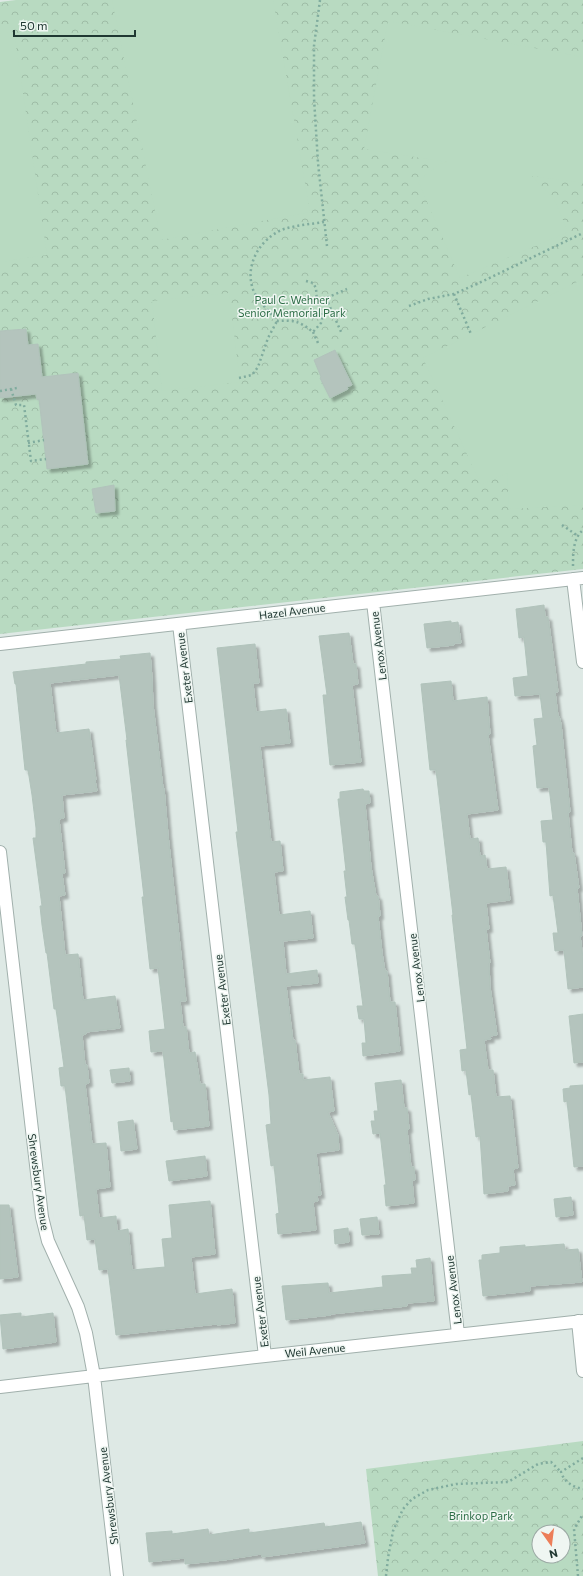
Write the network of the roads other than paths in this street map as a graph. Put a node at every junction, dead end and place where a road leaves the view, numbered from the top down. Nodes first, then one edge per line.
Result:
1 (578, 578) edge
2 (373, 602) junction
3 (179, 624) junction
4 (0, 644) edge
5 (583, 662) edge
6 (0, 852) edge
7 (580, 1321) edge
8 (458, 1334) junction
9 (265, 1356) junction
10 (583, 1371) edge
11 (94, 1376) junction
12 (0, 1387) edge
13 (117, 1576) edge

1 - 2 street, Hazel Avenue
1 - 5 street
2 - 3 street, Hazel Avenue
2 - 8 street, Lenox Avenue
3 - 4 street, Hazel Avenue
3 - 9 street, Exeter Avenue
6 - 11 street, Shrewsbury Avenue
7 - 8 street, Weil Avenue
7 - 10 street
8 - 9 street, Weil Avenue
9 - 11 street, Weil Avenue
11 - 12 street, Weil Avenue
11 - 13 street, Shrewsbury Avenue

